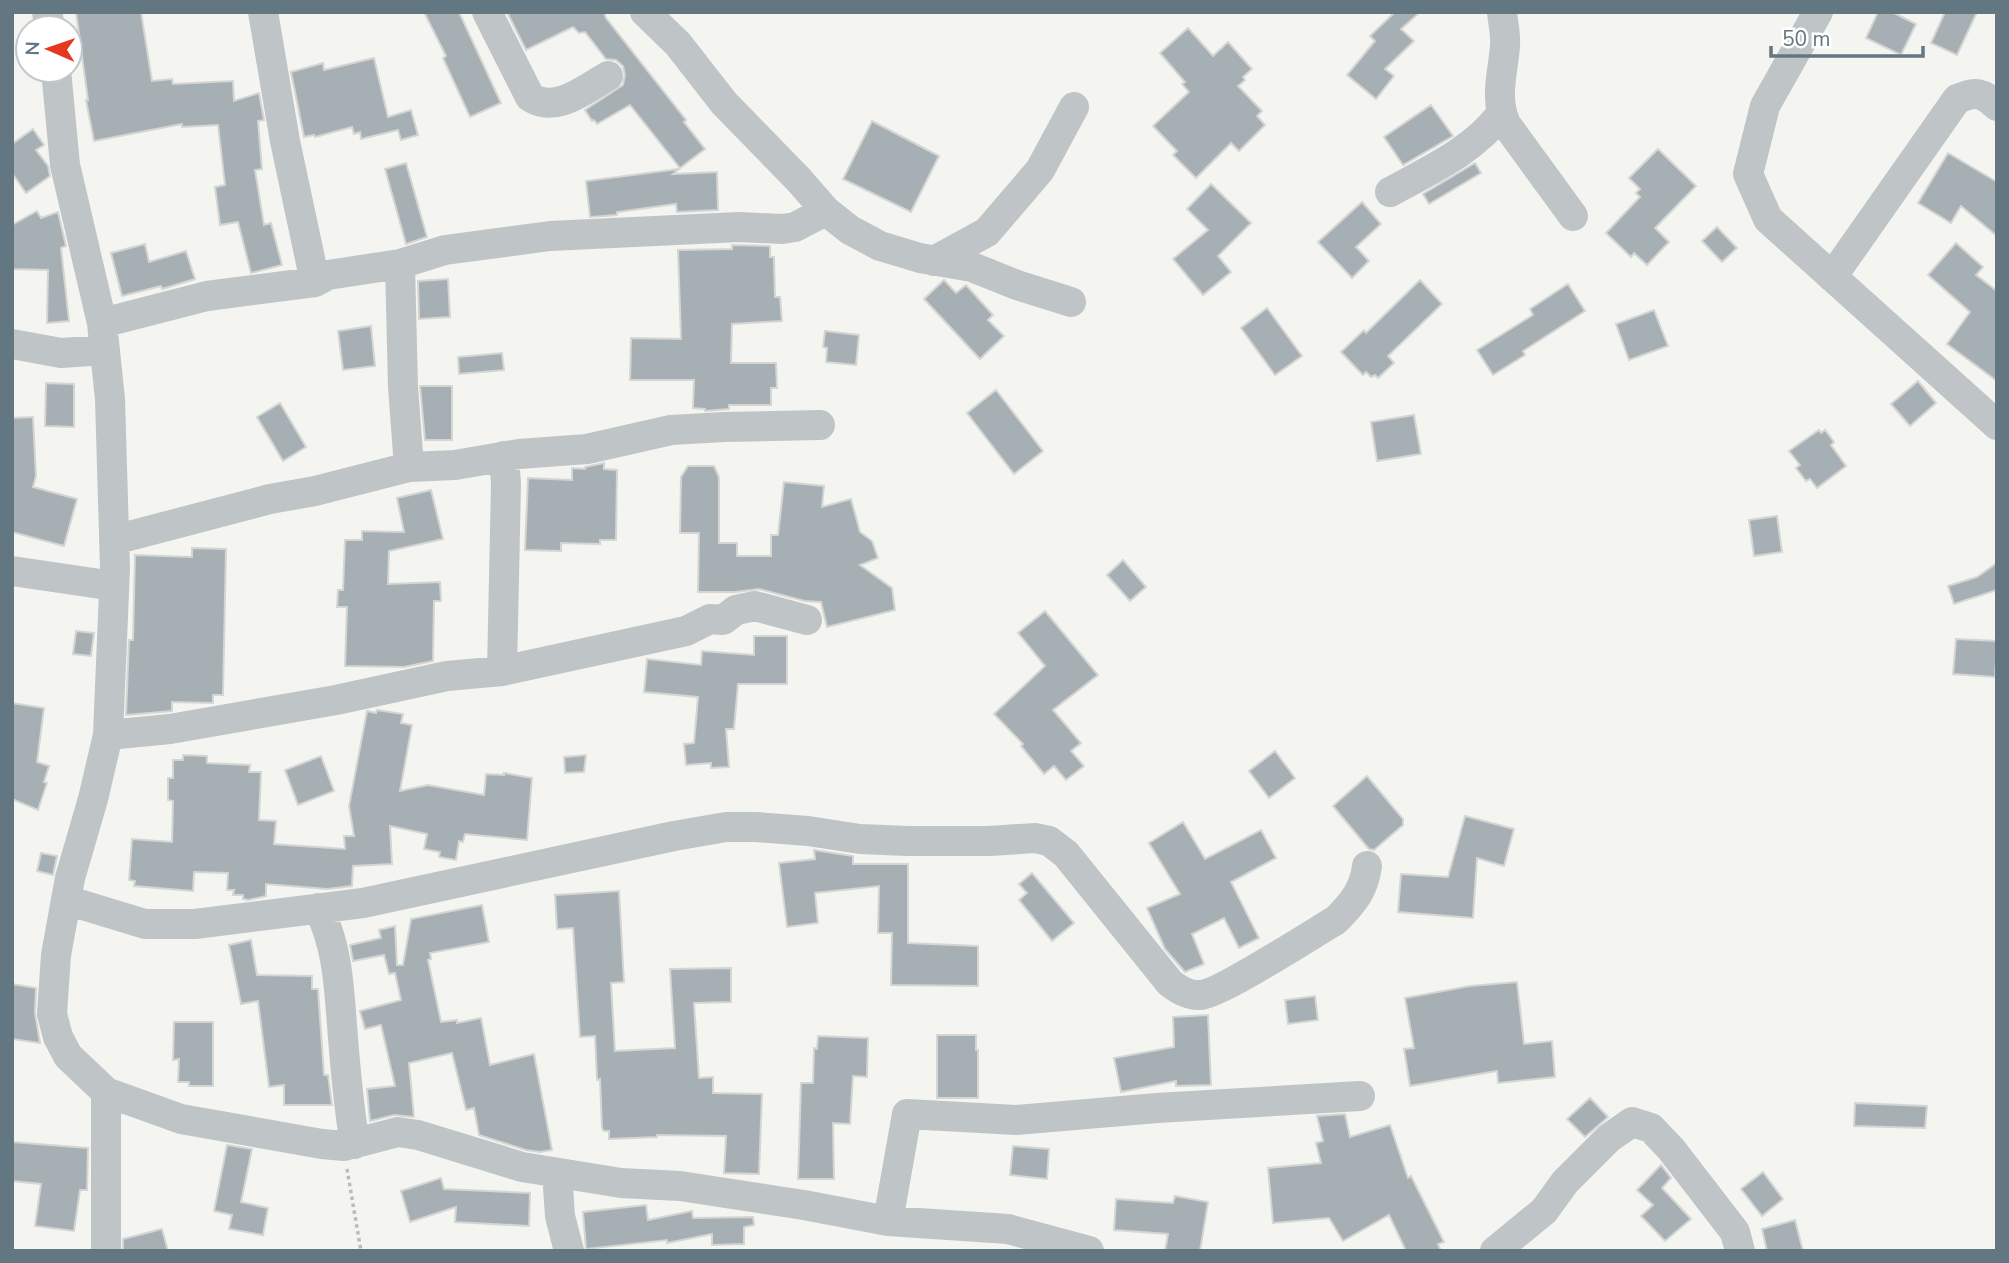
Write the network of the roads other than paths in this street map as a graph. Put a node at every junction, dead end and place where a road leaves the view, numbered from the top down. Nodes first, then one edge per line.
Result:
1 (263, 12) edge
2 (487, 12) edge
3 (645, 12) edge
4 (1502, 12) edge
5 (1818, 12) edge
6 (608, 76) dead end
7 (58, 84) edge
8 (1997, 106) edge
9 (1074, 107) dead end
10 (1502, 114) junction
11 (1390, 191) dead end
12 (827, 211) junction
13 (1573, 216) dead end
14 (934, 261) junction
15 (400, 264) junction
16 (1832, 277) junction
17 (315, 282) junction
18 (1071, 302) dead end
19 (104, 336) junction
20 (12, 344) edge
21 (820, 425) dead end
22 (1997, 425) edge
23 (504, 456) junction
24 (409, 467) junction
25 (114, 540) junction
26 (12, 571) edge
27 (114, 586) junction
28 (807, 620) dead end
29 (502, 671) junction
30 (108, 735) junction
31 (1367, 866) dead end
32 (66, 900) junction
33 (318, 908) junction
34 (106, 1092) junction
35 (1360, 1096) dead end
36 (349, 1145) junction
37 (557, 1173) junction
38 (888, 1221) junction
39 (106, 1251) edge
40 (569, 1251) edge
41 (1089, 1251) edge
42 (1495, 1251) edge
43 (1740, 1251) edge

1 - 17 street
2 - 6 street
3 - 12 street
4 - 10 street
5 - 16 street
7 - 19 street
8 - 16 street
9 - 14 street
10 - 11 street
10 - 13 street
12 - 14 street
12 - 15 street
14 - 18 street
15 - 17 street
15 - 24 street
16 - 22 street
17 - 19 street
19 - 20 street
19 - 25 street
21 - 23 street
23 - 24 street
23 - 29 street
24 - 25 street
25 - 27 street
26 - 27 street
27 - 30 street
28 - 29 street
29 - 30 street
30 - 32 street
31 - 33 street
32 - 33 street
32 - 34 street
33 - 36 street
34 - 36 street
34 - 39 street
35 - 38 street
36 - 37 street
37 - 38 street
37 - 40 street
38 - 41 street
42 - 43 street

